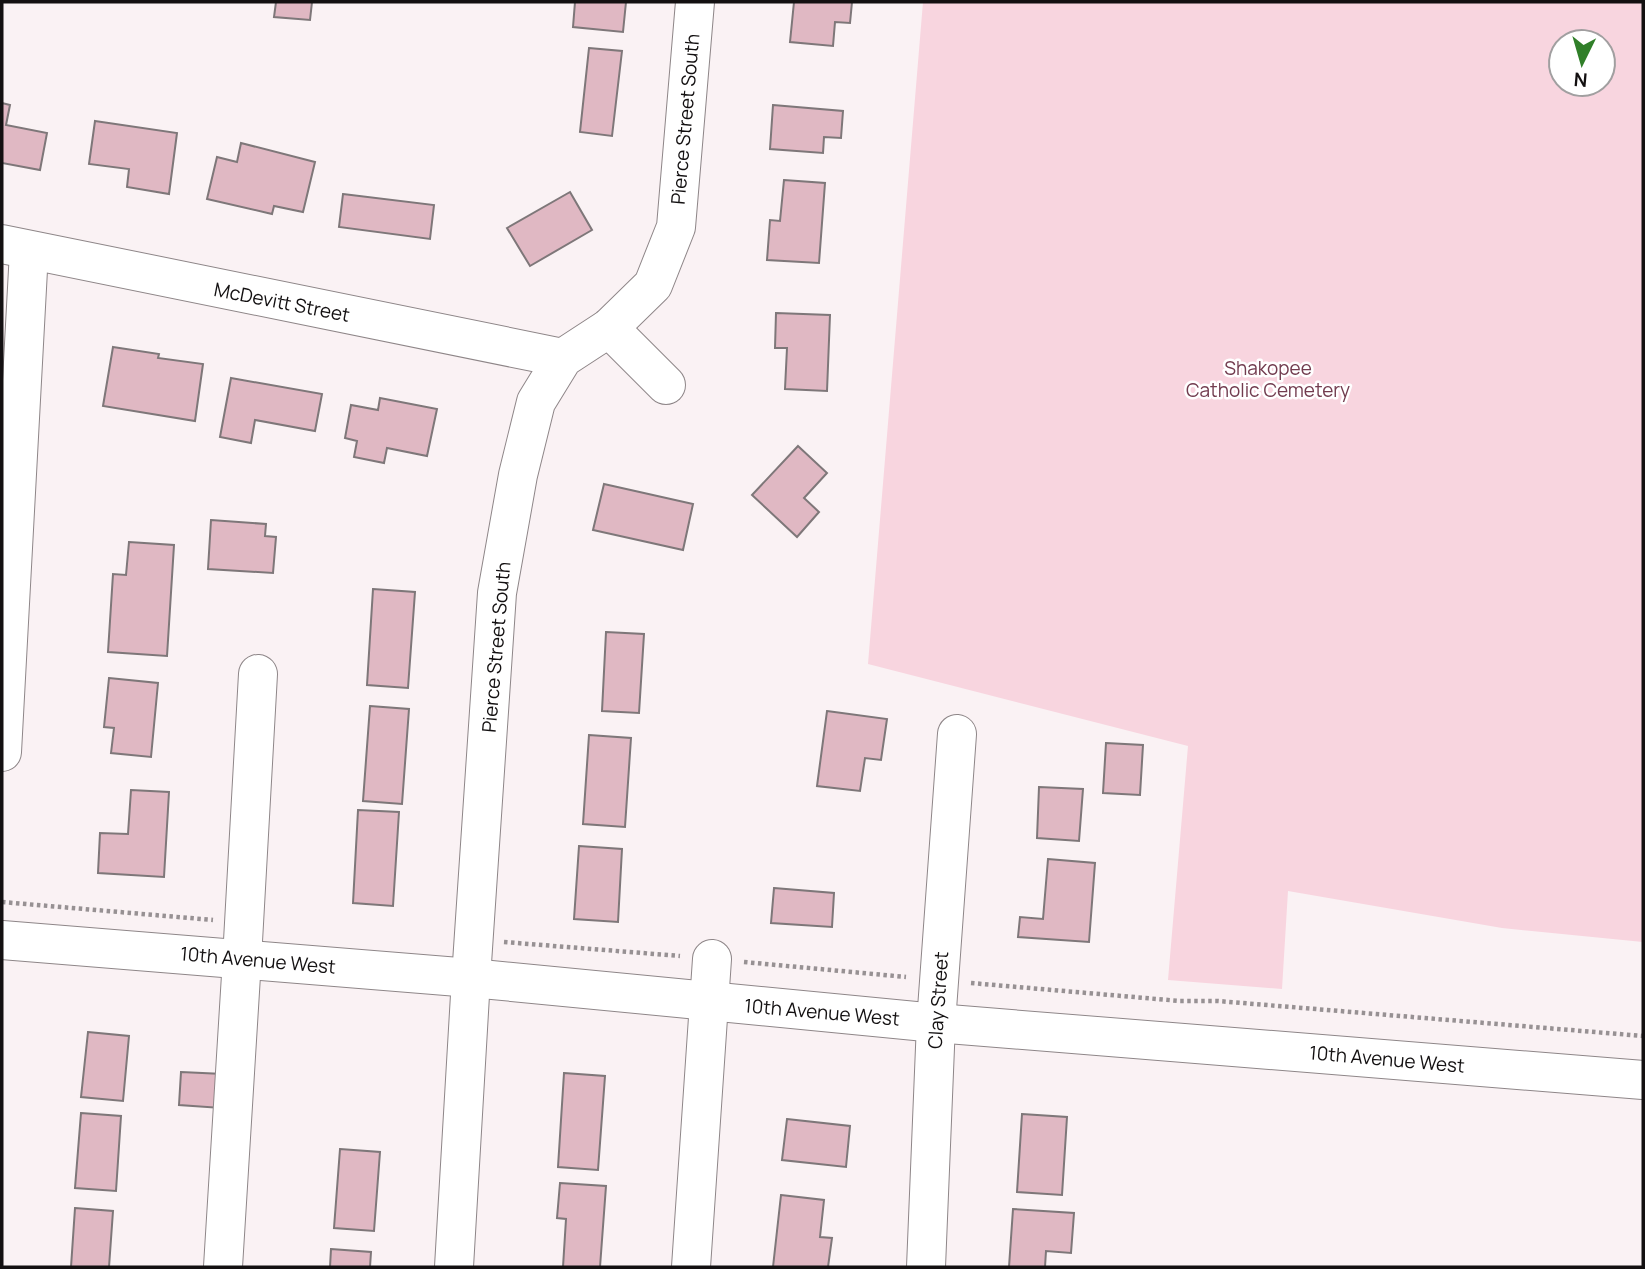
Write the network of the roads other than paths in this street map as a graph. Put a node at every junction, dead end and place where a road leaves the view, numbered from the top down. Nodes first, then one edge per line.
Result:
1 (695, 2) edge
2 (15, 248) edge
3 (609, 328) junction
4 (563, 358) junction
5 (666, 385) dead end
6 (258, 674) dead end
7 (957, 734) dead end
8 (2, 752) edge
9 (2, 940) edge
10 (243, 941) junction
11 (712, 959) road end
12 (471, 978) junction
13 (709, 1001) junction
14 (936, 1023) junction
15 (1643, 1080) edge
16 (223, 1267) edge
17 (454, 1267) edge
18 (691, 1267) edge
19 (926, 1267) edge

1 - 3 street, Pierce Street South
2 - 4 street, McDevitt Street
2 - 8 street
3 - 4 street, Pierce Street South
3 - 5 street
4 - 12 street, Pierce Street South
6 - 10 street
7 - 14 street, Clay Street
9 - 10 street, 10th Avenue West
10 - 12 street, 10th Avenue West
10 - 16 street
11 - 13 street
12 - 13 street, 10th Avenue West
12 - 17 street, Pierce Street South
13 - 14 street, 10th Avenue West
13 - 18 street
14 - 15 street, 10th Avenue West
14 - 19 street, Clay Street

